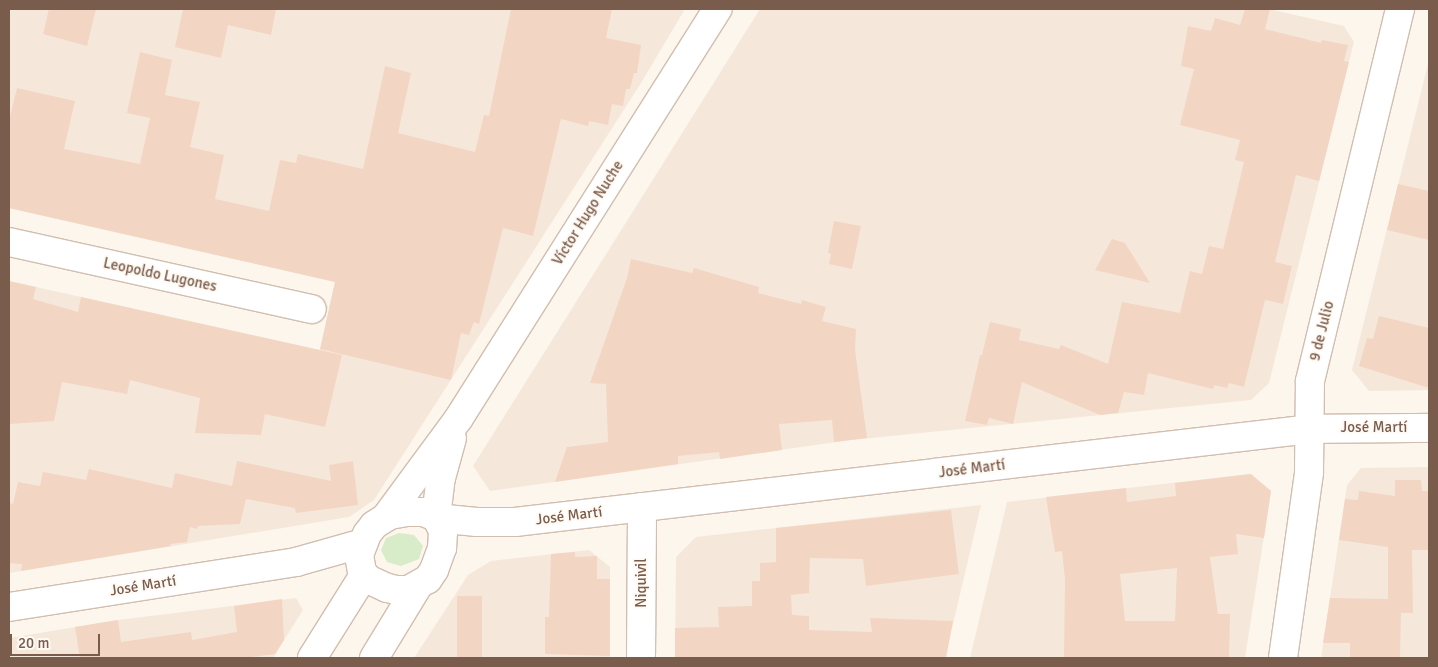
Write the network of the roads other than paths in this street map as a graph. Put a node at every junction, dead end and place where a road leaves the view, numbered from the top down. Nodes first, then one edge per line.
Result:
1 (718, 9) edge
2 (1400, 9) edge
3 (9, 242) edge
4 (312, 309) dead end
5 (459, 418) junction
6 (1429, 428) edge
7 (1310, 429) junction
8 (642, 507) junction
9 (386, 517) junction
10 (436, 518) junction
11 (515, 522) junction
12 (363, 543) junction
13 (442, 550) junction
14 (276, 566) junction
15 (364, 574) junction
16 (418, 586) junction
17 (9, 607) edge
18 (312, 658) edge
19 (374, 658) edge
20 (641, 658) edge
21 (1282, 658) edge

1 - 5 street, Víctor Hugo Nuche
2 - 7 street, 9 de Julio
3 - 4 street, Leopoldo Lugones
5 - 9 street, Víctor Hugo Nuche
5 - 10 street, Víctor Hugo Nuche
6 - 7 street, José Martí
7 - 8 street, José Martí
7 - 21 street, 9 de Julio
8 - 11 street, José Martí
8 - 20 street, Niquivil
9 - 10 street
9 - 12 street
10 - 11 street, José Martí
10 - 13 street
11 - 13 street, José Martí
12 - 14 street, José Martí
12 - 15 street
13 - 16 street
14 - 15 street, José Martí
14 - 17 street, José Martí
15 - 16 street
15 - 18 street
16 - 19 street

